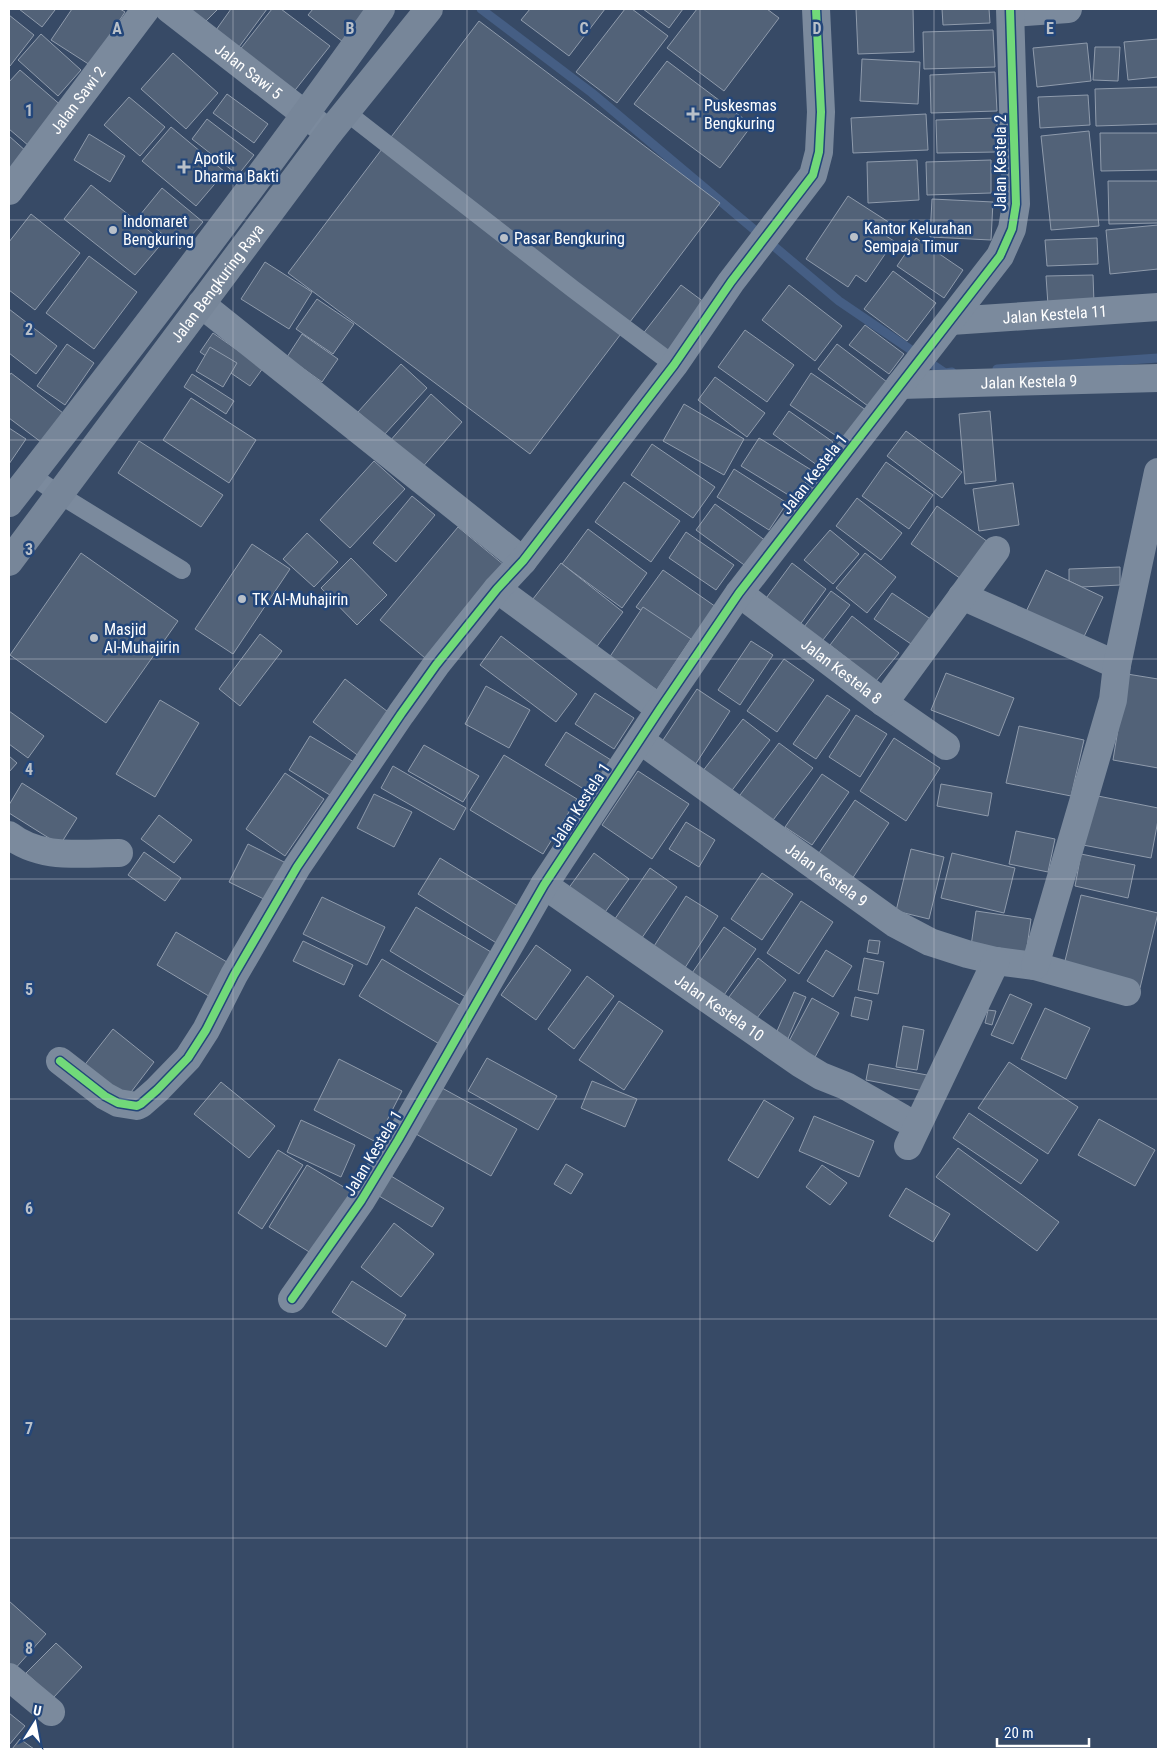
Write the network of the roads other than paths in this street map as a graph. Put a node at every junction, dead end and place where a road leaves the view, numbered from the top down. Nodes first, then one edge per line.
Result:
1 (146, 9) edge
2 (168, 9) edge
3 (381, 9) edge
4 (429, 9) edge
5 (816, 9) edge
6 (1068, 9) edge
7 (1011, 11) edge
8 (346, 112) junction
9 (306, 115) junction
10 (329, 133) junction
11 (9, 191) edge
12 (201, 304) junction
13 (1158, 307) edge
14 (951, 321) junction
15 (922, 355) joint
16 (674, 365) junction
17 (1158, 378) edge
18 (900, 385) junction
19 (1158, 472) edge
20 (31, 475) junction
21 (60, 495) junction
22 (9, 503) edge
23 (996, 550) dead end
24 (522, 561) junction
25 (9, 562) edge
26 (182, 570) dead end
27 (497, 589) junction
28 (739, 593) junction
29 (962, 596) junction
30 (1117, 665) junction
31 (884, 704) junction
32 (660, 709) junction
33 (640, 740) junction
34 (946, 746) dead end
35 (9, 835) edge
36 (119, 853) dead end
37 (544, 885) junction
38 (996, 961) junction
39 (1035, 966) junction
40 (1127, 992) dead end
41 (60, 1060) dead end
42 (902, 1118) dead end
43 (908, 1146) dead end
44 (292, 1299) dead end
45 (9, 1677) edge
46 (50, 1712) dead end

1 - 11 street, Jalan Sawi 2
2 - 9 street, Jalan Sawi 5
3 - 9 street, Jalan Bengkuring Raya
4 - 8 street, Jalan Bengkuring Raya
5 - 16 street
6 - 7 street
7 - 14 street, Jalan Kestela 2
8 - 10 street, Jalan Bengkuring Raya
8 - 16 lane
9 - 10 street, Jalan Sawi 5
9 - 20 street, Jalan Bengkuring Raya
10 - 12 street, Jalan Bengkuring Raya
12 - 21 street, Jalan Bengkuring Raya
12 - 24 street
13 - 14 street, Jalan Kestela 11
14 - 15 street, Jalan Kestela 2
15 - 18 street, Jalan Kestela 1
16 - 24 street
17 - 18 street, Jalan Kestela 9
18 - 28 street, Jalan Kestela 1
19 - 30 street
20 - 21 lane
20 - 22 street, Jalan Bengkuring Raya
21 - 25 street, Jalan Bengkuring Raya
21 - 26 lane
23 - 29 street
24 - 27 street
27 - 32 street
27 - 41 street
28 - 31 street, Jalan Kestela 8
28 - 32 street, Jalan Kestela 1
29 - 30 street
29 - 31 street
30 - 39 street
31 - 34 street, Jalan Kestela 8
32 - 33 street, Jalan Kestela 1
33 - 37 street, Jalan Kestela 1
33 - 38 street, Jalan Kestela 9
35 - 36 street
37 - 42 street, Jalan Kestela 10
37 - 44 street, Jalan Kestela 1
38 - 39 street, Jalan Kestela 9
38 - 43 street
39 - 40 street, Jalan Kestela 9
45 - 46 street

